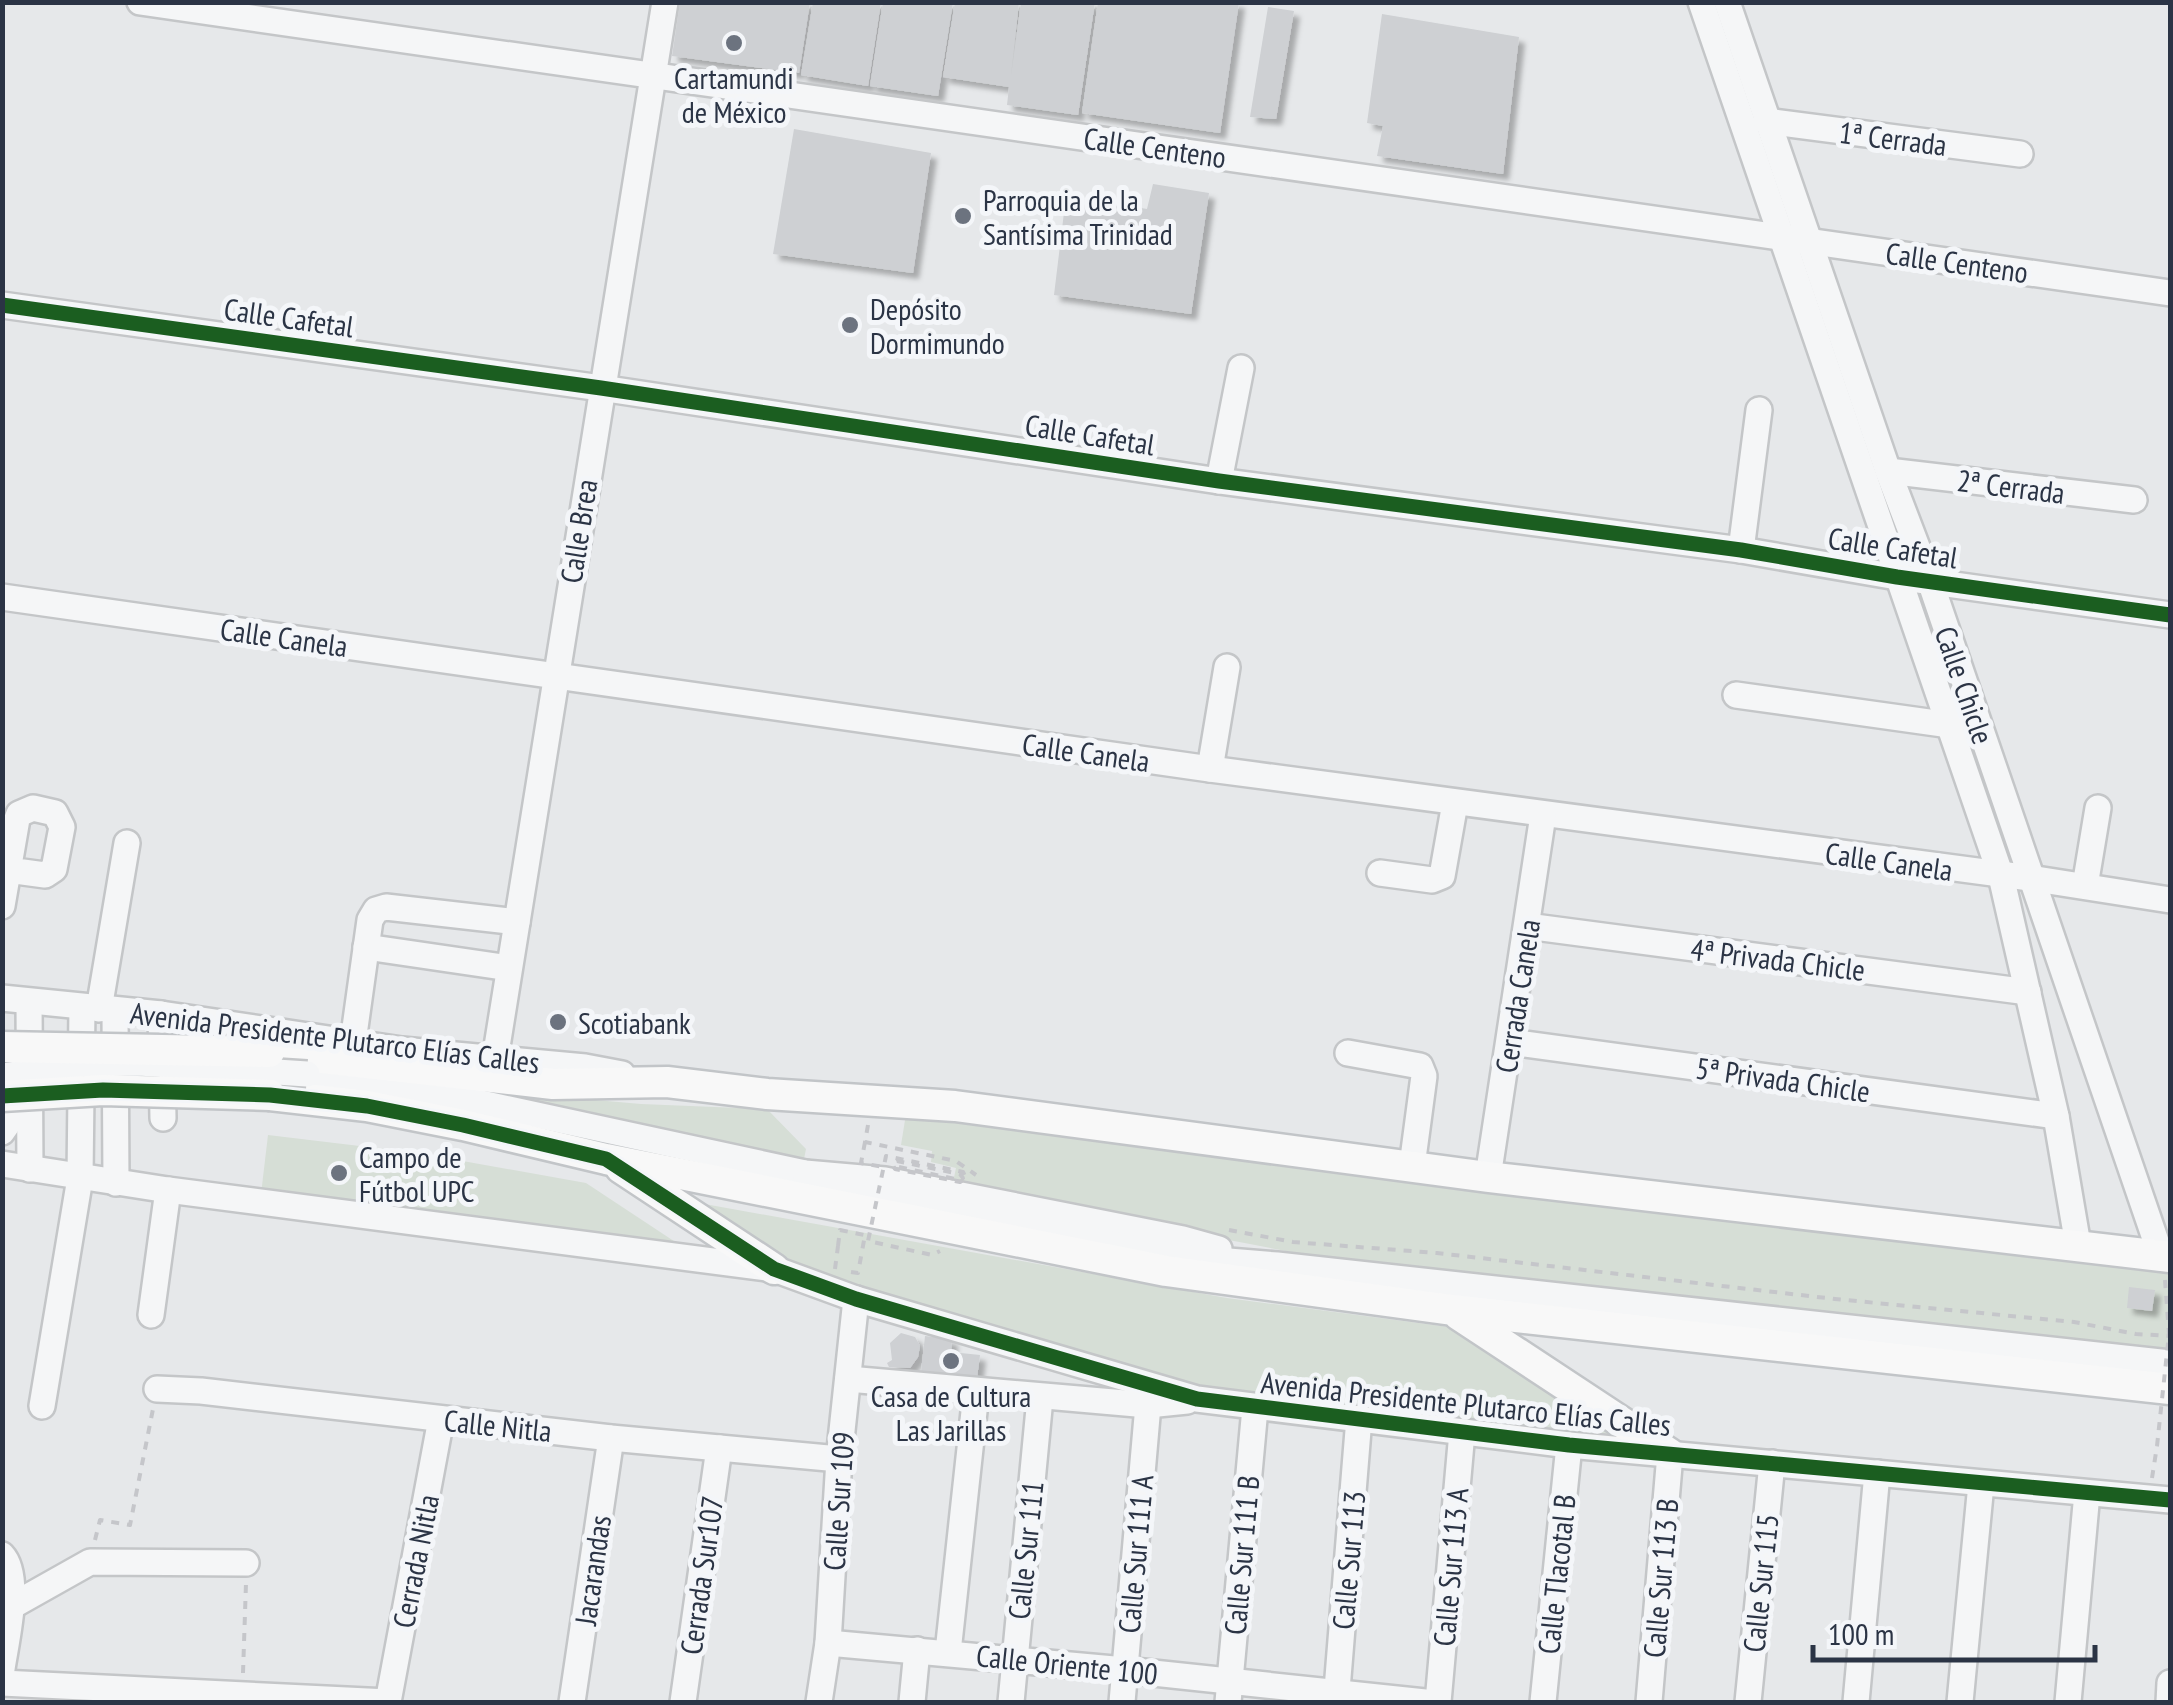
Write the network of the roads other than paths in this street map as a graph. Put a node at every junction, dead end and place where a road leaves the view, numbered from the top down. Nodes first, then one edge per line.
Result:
1 (140, 2) edge
2 (665, 2) edge
3 (1701, 2) edge
4 (1727, 2) edge
5 (302, 13) edge
6 (654, 75) junction
7 (1766, 121) junction
8 (2020, 154) dead end
9 (1781, 237) junction
10 (1808, 241) junction
11 (2170, 293) edge
12 (2, 304) edge
13 (1240, 368) dead end
14 (601, 388) junction
15 (1759, 410) dead end
16 (1888, 471) junction
17 (1219, 482) junction
18 (2134, 500) dead end
19 (1742, 550) junction
20 (1898, 577) junction
21 (1930, 581) junction
22 (2, 597) edge
23 (2170, 615) edge
24 (1227, 667) dead end
25 (556, 675) junction
26 (1736, 695) dead end
27 (1950, 725) junction
28 (1210, 770) junction
29 (1454, 803) junction
30 (2098, 808) dead end
31 (1544, 815) junction
32 (127, 843) dead end
33 (8, 870) dead end
34 (1380, 873) dead end
35 (2001, 876) junction
36 (2030, 878) junction
37 (2085, 886) junction
38 (2170, 900) edge
39 (2, 906) edge
40 (517, 922) junction
41 (1528, 926) junction
42 (366, 947) junction
43 (509, 968) junction
44 (2028, 992) junction
45 (2, 998) edge
46 (30, 1002) junction
47 (99, 1009) junction
48 (161, 1014) junction
49 (2, 1034) edge
50 (353, 1042) junction
51 (1511, 1042) junction
52 (2, 1050) edge
53 (1348, 1053) dead end
54 (494, 1059) junction
55 (85, 1064) junction
56 (2, 1076) edge
57 (666, 1082) junction
58 (2, 1096) edge
59 (2056, 1116) junction
60 (163, 1118) dead end
61 (2, 1132) edge
62 (606, 1158) junction
63 (2, 1164) edge
64 (1412, 1166) junction
65 (30, 1170) junction
66 (1488, 1177) junction
67 (80, 1178) junction
68 (116, 1183) junction
69 (168, 1190) junction
70 (2078, 1245) junction
71 (2166, 1256) edge
72 (774, 1269) junction
73 (841, 1286) junction
74 (1452, 1310) junction
75 (152, 1314) dead end
76 (2170, 1363) edge
77 (848, 1379) junction
78 (2170, 1389) edge
79 (157, 1390) road end
80 (976, 1392) junction
81 (1040, 1398) junction
82 (1197, 1399) junction
83 (1148, 1405) junction
84 (42, 1406) dead end
85 (1255, 1408) junction
86 (1359, 1418) junction
87 (441, 1419) junction
88 (1462, 1432) junction
89 (611, 1438) junction
90 (1569, 1445) junction
91 (718, 1448) junction
92 (1670, 1454) junction
93 (840, 1459) junction
94 (1772, 1463) junction
95 (1877, 1473) junction
96 (1981, 1484) junction
97 (2087, 1493) junction
98 (2160, 1493) edge
99 (2, 1556) edge
100 (246, 1563) road end
101 (10, 1607) junction
102 (828, 1643) junction
103 (917, 1650) junction
104 (948, 1652) junction
105 (1014, 1659) junction
106 (2, 1669) edge
107 (1125, 1670) junction
108 (2, 1683) edge
109 (2170, 1683) edge
110 (1229, 1692) edge
111 (1337, 1698) edge
112 (388, 1702) edge
113 (572, 1702) edge
114 (683, 1702) edge
115 (819, 1702) edge
116 (912, 1702) edge
117 (1011, 1702) edge
118 (1122, 1702) edge
119 (1426, 1702) edge
120 (1438, 1702) edge
121 (1543, 1702) edge
122 (1649, 1702) edge
123 (1748, 1702) edge
124 (1856, 1702) edge
125 (1960, 1702) edge
126 (2068, 1702) edge
127 (2168, 1702) edge

1 - 5 street, Calle Centeno
2 - 6 street, Calle Brea
3 - 9 street, Calle Chicle
4 - 7 street, Calle Chicle
5 - 6 street, Calle Centeno
6 - 9 street, Calle Centeno
6 - 14 street, Calle Brea
7 - 8 street, 1ª Cerrada
7 - 10 street, Calle Chicle
9 - 10 street, Calle Centeno
9 - 20 street, Calle Chicle
10 - 11 street, Calle Centeno
10 - 16 street, Calle Chicle
12 - 14 street, Calle Cafetal
13 - 17 street
14 - 17 street, Calle Cafetal
14 - 25 street, Calle Brea
15 - 19 street
16 - 18 street, 2ª Cerrada
16 - 21 street, Calle Chicle
17 - 19 street, Calle Cafetal
19 - 20 street, Calle Cafetal
20 - 21 street, Calle Cafetal
20 - 27 street, Calle Chicle
21 - 23 street, Calle Cafetal
21 - 36 street, Calle Chicle
22 - 25 street, Calle Canela
24 - 28 street
25 - 28 street, Calle Canela
25 - 40 street, Calle Brea
26 - 27 street
27 - 35 street, Calle Chicle
28 - 29 street, Calle Canela
29 - 31 street, Calle Canela
29 - 34 street
30 - 37 street
31 - 35 street, Calle Canela
31 - 41 street, Cerrada Canela
32 - 47 street
33 - 39 street
35 - 36 street, Calle Canela
35 - 44 street, Calle Chicle
36 - 37 street, Calle Canela
36 - 71 street, Calle Chicle
37 - 38 street, Calle Canela
40 - 42 street
40 - 43 street, Calle Brea
41 - 44 street, 4ª Privada Chicle
41 - 51 street, Cerrada Canela
42 - 43 street
42 - 50 street
43 - 54 street, Calle Brea
44 - 59 street, Calle Chicle
45 - 46 street, Avenida Presidente Plutarco Elías Calles
46 - 47 street, Avenida Presidente Plutarco Elías Calles
46 - 65 street
47 - 48 street, Avenida Presidente Plutarco Elías Calles
47 - 67 street
47 - 68 street
48 - 50 street, Avenida Presidente Plutarco Elías Calles
48 - 60 street
49 - 61 street
50 - 54 street, Avenida Presidente Plutarco Elías Calles
51 - 59 street, 5ª Privada Chicle
51 - 66 street, Cerrada Canela
52 - 55 street, bridge
52 - 57 main road, Avenida Presidente Plutarco Elías Calles, bridge
53 - 64 street
54 - 57 street, Avenida Presidente Plutarco Elías Calles
55 - 56 street, bridge
55 - 76 street, bridge
57 - 64 main road, Avenida Presidente Plutarco Elías Calles
58 - 62 main road, bridge
59 - 70 street, Calle Chicle
62 - 72 main road
62 - 74 main road
63 - 65 street, Avenida Presidente Plutarco Elías Calles
64 - 66 main road, Avenida Presidente Plutarco Elías Calles
65 - 67 street, Avenida Presidente Plutarco Elías Calles
66 - 70 main road, Avenida Presidente Plutarco Elías Calles
67 - 68 street, Avenida Presidente Plutarco Elías Calles
67 - 84 street
68 - 69 street, Avenida Presidente Plutarco Elías Calles
69 - 72 street, Avenida Presidente Plutarco Elías Calles
69 - 75 street
70 - 71 main road, Avenida Presidente Plutarco Elías Calles
72 - 73 street, Avenida Presidente Plutarco Elías Calles
73 - 77 street, Calle Sur 109
73 - 82 street, Avenida Presidente Plutarco Elías Calles
74 - 78 main road
74 - 92 main road
77 - 80 street, Avenida Presidente Plutarco Elías Calles
77 - 93 street, Calle Sur 109
79 - 87 street, Calle Nitla
80 - 81 street, Avenida Presidente Plutarco Elías Calles
80 - 104 street
81 - 83 street, Avenida Presidente Plutarco Elías Calles
81 - 105 street, Calle Sur 111
82 - 83 street, Avenida Presidente Plutarco Elías Calles
82 - 85 street, Avenida Presidente Plutarco Elías Calles
83 - 107 street, Calle Sur 111 A
85 - 86 street, Avenida Presidente Plutarco Elías Calles
85 - 110 street, Calle Sur 111 B
86 - 88 street, Avenida Presidente Plutarco Elías Calles
86 - 111 street, Calle Sur 113
87 - 89 street, Calle Nitla
87 - 112 street, Cerrada Nitla
88 - 90 street, Avenida Presidente Plutarco Elías Calles
88 - 120 street, Calle Sur 113 A
89 - 91 street, Calle Nitla
89 - 113 street, Jacarandas
90 - 92 street, Avenida Presidente Plutarco Elías Calles
90 - 121 street, Calle Tlacotal B
91 - 93 street, Calle Nitla
91 - 114 street, Cerrada Sur107
92 - 94 street, Avenida Presidente Plutarco Elías Calles
92 - 122 street, Calle Sur 113 B
93 - 102 street, Calle Sur 109
94 - 95 street, Avenida Presidente Plutarco Elías Calles
94 - 123 street, Calle Sur 115
95 - 96 street, Avenida Presidente Plutarco Elías Calles
95 - 124 street
96 - 97 street, Avenida Presidente Plutarco Elías Calles
96 - 125 street
97 - 98 street, Avenida Presidente Plutarco Elías Calles
97 - 126 street
99 - 101 street
100 - 101 street
101 - 106 street
102 - 103 street, Calle Oriente 100
102 - 115 street, Calle Sur 109
103 - 104 street, Calle Oriente 100
103 - 116 street
104 - 105 street, Calle Oriente 100
105 - 107 street, Calle Oriente 100
105 - 117 street, Calle Sur 111
107 - 110 street, Calle Oriente 100
107 - 118 street, Calle Sur 111 A
108 - 112 street
109 - 127 street
110 - 111 street, Calle Oriente 100
111 - 119 street, Calle Oriente 100

